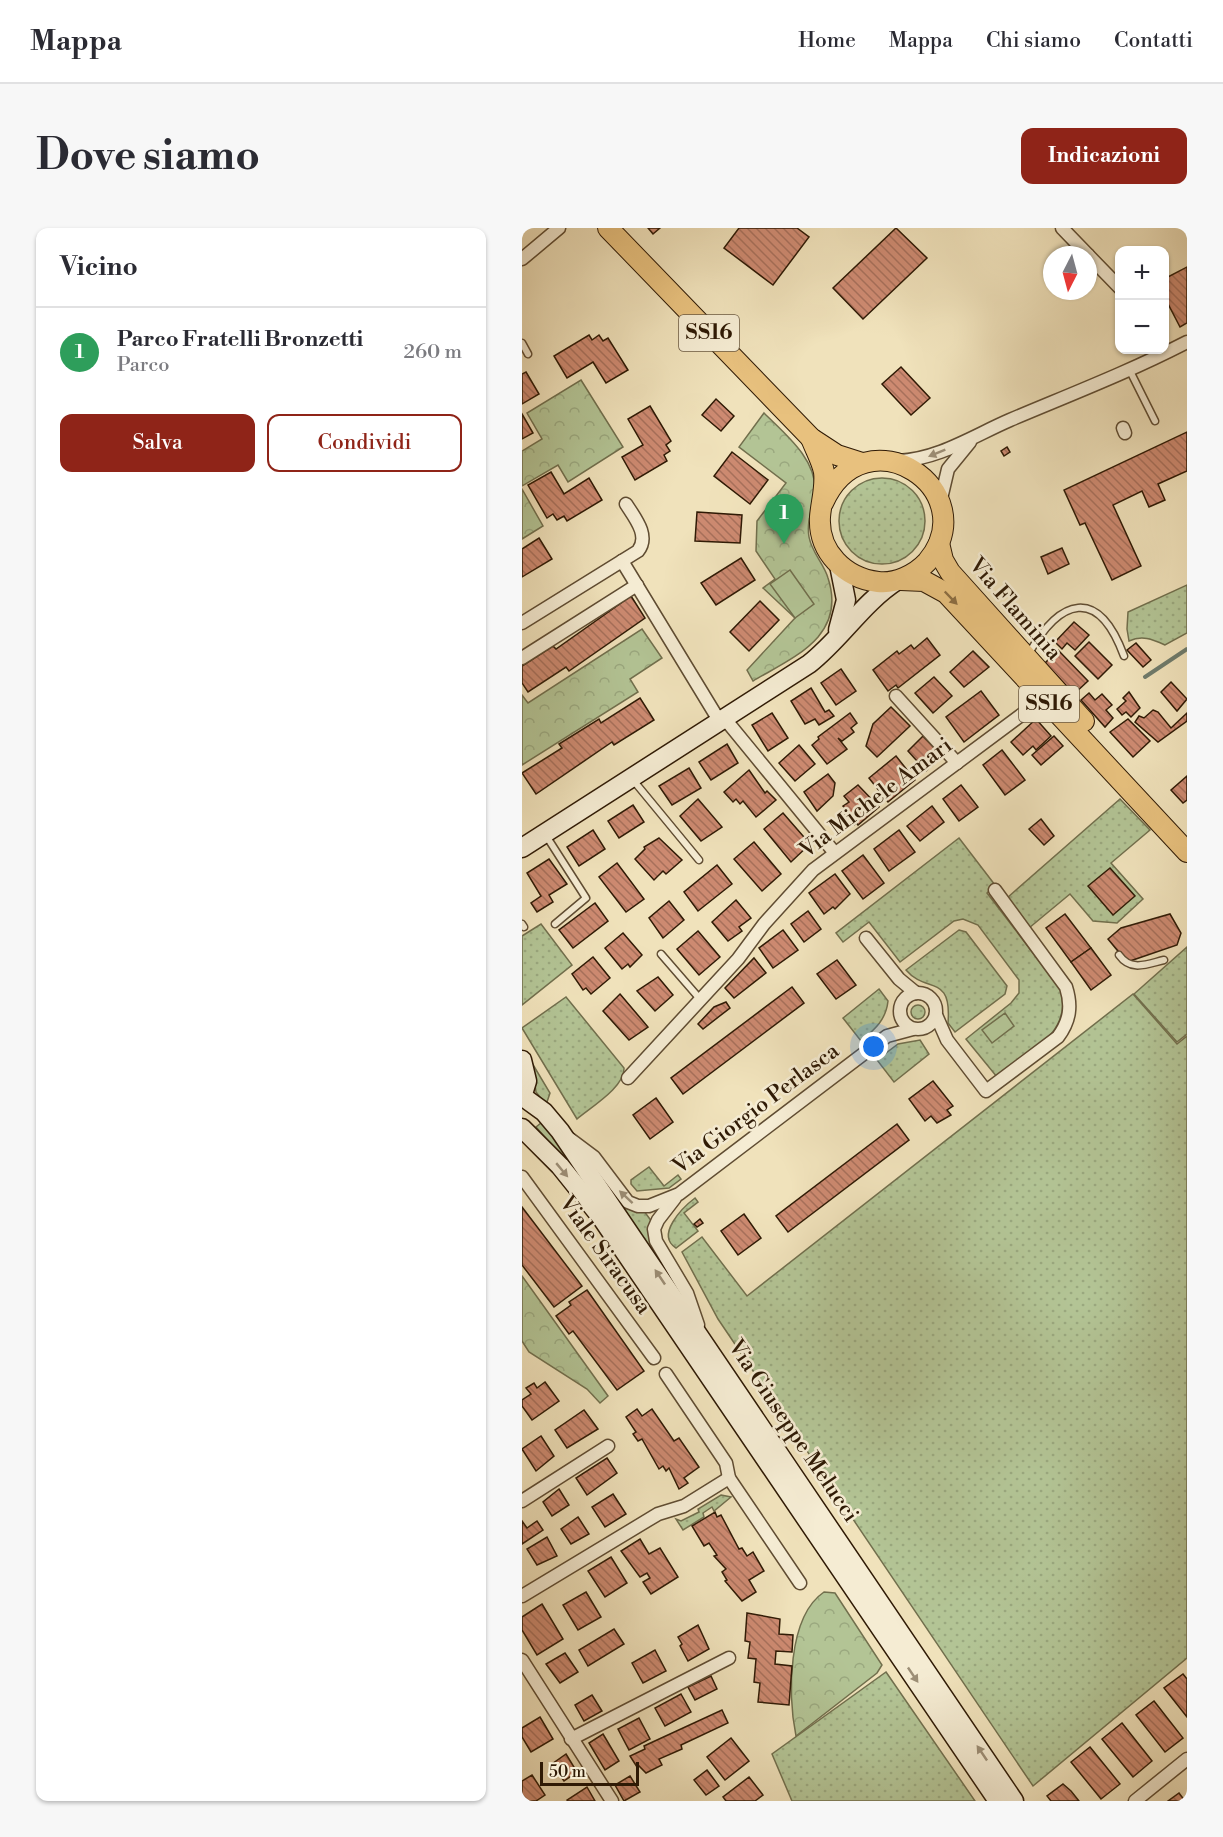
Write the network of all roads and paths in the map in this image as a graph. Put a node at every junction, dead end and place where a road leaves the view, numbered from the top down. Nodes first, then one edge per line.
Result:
1 (559, 228) edge
2 (608, 228) edge
3 (1062, 228) edge
4 (1079, 246) edge
5 (522, 259) edge
6 (1097, 265) edge
7 (1115, 284) edge
8 (1187, 342) edge
9 (522, 343) edge
10 (1169, 350) edge
11 (528, 354) dead end
12 (1159, 354) edge
13 (1129, 369) junction
14 (1155, 421) dead end
15 (978, 433) junction
16 (811, 438) junction
17 (891, 461) junction
18 (862, 463) junction
19 (823, 503) junction
20 (627, 504) dead end
21 (940, 504) junction
22 (939, 543) junction
23 (622, 561) junction
24 (839, 565) junction
25 (898, 580) junction
26 (637, 585) junction
27 (522, 623) edge
28 (835, 638) junction
29 (1124, 656) dead end
30 (522, 658) edge
31 (1026, 658) junction
32 (896, 696) dead end
33 (1044, 698) junction
34 (722, 720) junction
35 (957, 763) junction
36 (632, 779) junction
37 (544, 834) junction
38 (1187, 834) edge
39 (523, 846) edge
40 (834, 852) junction
41 (1187, 852) edge
42 (699, 860) dead end
43 (995, 890) dead end
44 (555, 924) dead end
45 (866, 938) dead end
46 (661, 954) dead end
47 (1119, 955) dead end
48 (1164, 960) dead end
49 (899, 979) junction
50 (916, 993) junction
51 (700, 1000) junction
52 (901, 1007) junction
53 (936, 1015) junction
54 (919, 1029) junction
55 (887, 1036) junction
56 (947, 1040) junction
57 (522, 1060) edge
58 (628, 1078) dead end
59 (522, 1097) edge
60 (522, 1128) edge
61 (560, 1131) junction
62 (522, 1177) edge
63 (679, 1194) junction
64 (704, 1343) junction
65 (654, 1358) dead end
66 (666, 1374) dead end
67 (608, 1446) dead end
68 (729, 1478) junction
69 (522, 1501) edge
70 (800, 1582) dead end
71 (522, 1596) edge
72 (729, 1658) dead end
73 (522, 1660) edge
74 (571, 1740) junction
75 (1187, 1759) edge
76 (612, 1801) edge
77 (998, 1801) edge
78 (1014, 1801) edge
79 (1136, 1801) edge

1 - 5 street
2 - 16 main road, SS16
3 - 4 street
6 - 7 street
8 - 10 street
9 - 11 lane
12 - 13 street
13 - 14 lane
13 - 15 street
15 -> 17 street
15 - 21 street
16 - 18 main road, SS16
16 - 19 main road, SS16
17 - 18 main road, SS16
17 - 21 main road, SS16
18 - 19 main road, SS16
19 - 24 main road, SS16
20 - 23 street
21 - 22 main road, SS16
22 - 25 main road, SS16
22 - 31 main road, Via Flaminia / SS16
23 - 26 street
23 - 27 street
24 - 25 main road, SS16
24 - 28 main road
25 - 28 main road
25 -> 33 main road, Via Flaminia / SS16
26 - 30 street
26 - 34 street
28 - 34 main road
29 - 31 lane
31 - 38 main road, Via Flaminia / SS16
32 - 35 street
33 - 35 street, Via Michele Amari
33 - 41 main road, Via Flaminia / SS16
34 - 36 main road
34 - 40 street
35 - 40 street, Via Michele Amari
36 - 37 main road
36 - 42 lane
37 - 39 main road
37 - 44 lane
40 - 51 street, Via Michele Amari
43 - 56 street
45 - 49 street
46 - 51 lane
47 - 48 lane
49 - 50 street
49 - 52 street
50 - 52 street, Via Giorgio Perlasca
50 - 53 street
51 - 58 street, Via Michele Amari
52 - 54 street
52 - 55 street, Via Giorgio Perlasca
53 - 54 street
53 - 56 street
54 - 55 street, Via Giorgio Perlasca
54 - 56 street
55 - 63 street, Via Giorgio Perlasca
57 - 59 main road
59 - 61 main road, Via Giuseppe Melucci
60 -> 77 main road, Via Giuseppe Melucci
63 -> 61 street, Via Giorgio Perlasca
64 -> 61 main road, Via Giuseppe Melucci
62 - 65 street, Viale Siracusa
63 - 64 street, Via Giorgio Perlasca
78 -> 64 main road, Via Giuseppe Melucci
66 - 68 street
67 - 69 street
68 - 70 street
68 - 71 street
72 - 74 street
73 - 74 street
74 - 76 street
75 - 79 street

